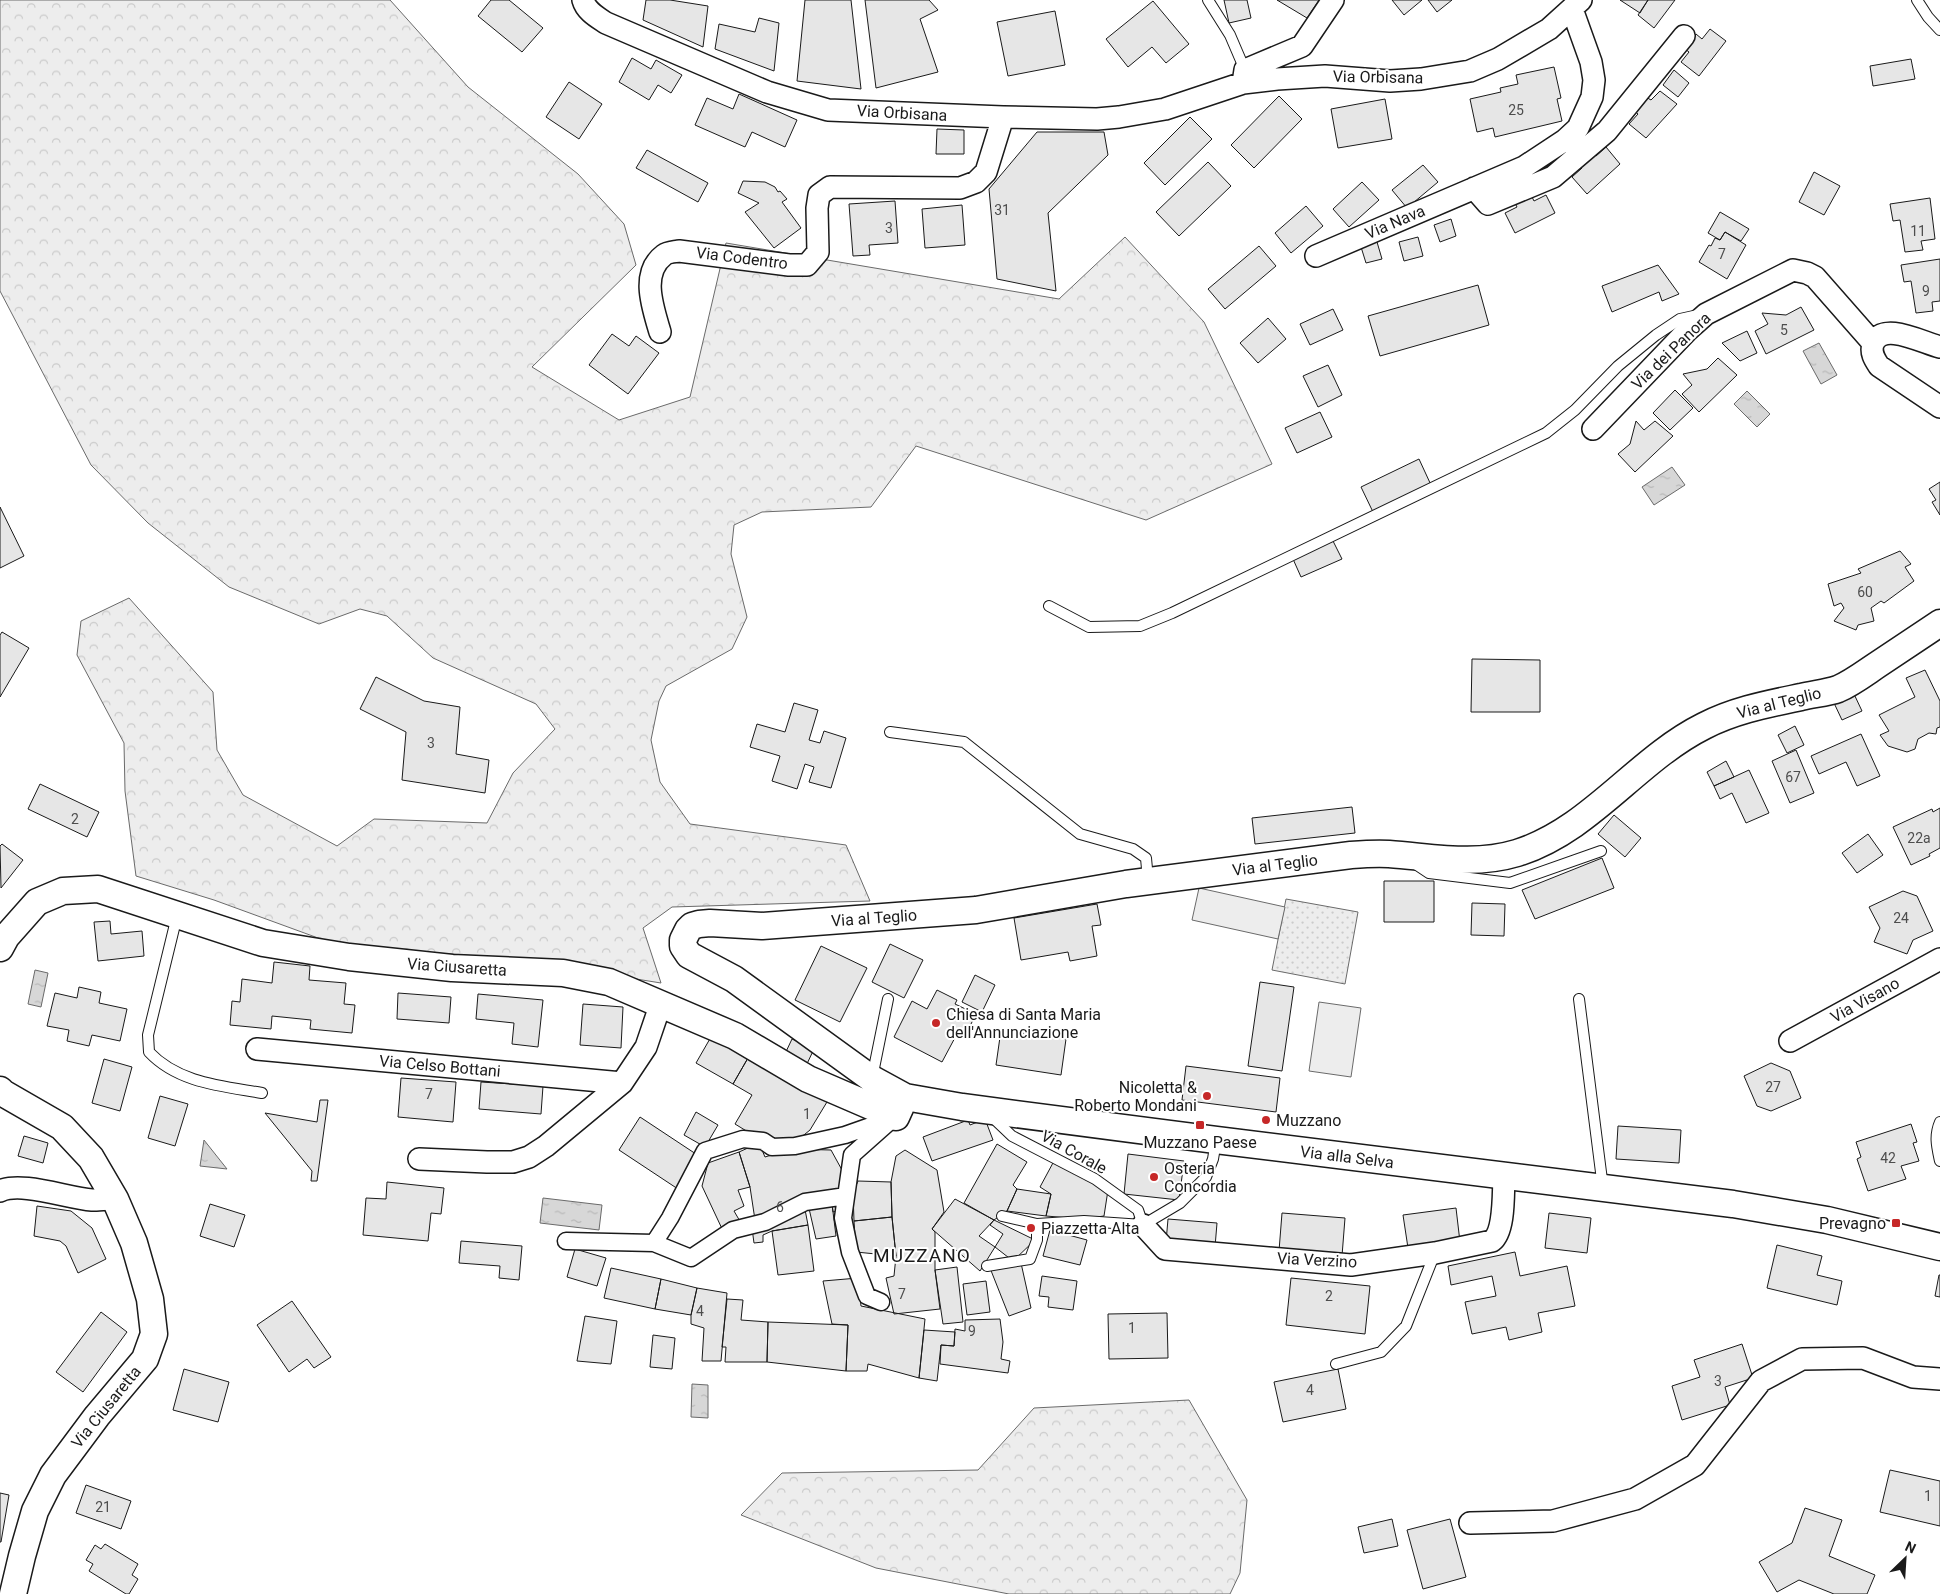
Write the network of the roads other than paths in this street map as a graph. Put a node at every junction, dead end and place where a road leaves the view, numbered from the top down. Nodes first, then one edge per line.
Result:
1 (583, 0) edge
2 (1208, 0) edge
3 (1333, 0) edge
4 (1917, 0) edge
5 (1576, 4) edge
6 (1940, 30) edge
7 (1684, 36) dead end
8 (1244, 76) junction
9 (1003, 118) junction
10 (1474, 188) junction
11 (1316, 256) dead end
12 (1706, 314) junction
13 (660, 332) dead end
14 (1873, 343) junction
15 (1940, 347) edge
16 (1940, 407) edge
17 (1593, 429) dead end
18 (1048, 606) dead end
19 (1940, 623) edge
20 (890, 732) dead end
21 (1602, 851) dead end
22 (1403, 855) junction
23 (1148, 881) junction
24 (177, 915) junction
25 (2, 939) edge
26 (1940, 959) edge
27 (1579, 998) dead end
28 (888, 999) dead end
29 (661, 1003) junction
30 (1790, 1041) dead end
31 (258, 1049) dead end
32 (872, 1079) junction
33 (622, 1082) junction
34 (0, 1090) edge
35 (262, 1093) dead end
36 (901, 1107) junction
37 (973, 1108) junction
38 (1940, 1122) edge
39 (1216, 1140) junction
40 (419, 1159) dead end
41 (1940, 1161) edge
42 (1504, 1177) junction
43 (1603, 1189) junction
44 (0, 1191) edge
45 (846, 1196) junction
46 (115, 1199) junction
47 (1002, 1216) dead end
48 (1037, 1224) junction
49 (1143, 1225) junction
50 (566, 1241) dead end
51 (654, 1243) junction
52 (1940, 1247) edge
53 (1434, 1254) junction
54 (987, 1266) dead end
55 (881, 1302) dead end
56 (1336, 1364) dead end
57 (1940, 1379) edge
58 (1470, 1523) dead end
59 (13, 1594) edge

1 - 9 street, Via Orbisana
2 - 8 lane
3 - 8 street, Via Orbisana
4 - 6 lane
5 - 8 street, Via Orbisana
5 - 10 street, Via Nava
7 - 10 street
8 - 9 street, Via Orbisana
9 - 13 street, Via Codentro
10 - 11 street, Via Nava
12 - 14 street, Via dei Panora
12 - 17 street, Via dei Panora
12 - 18 lane
14 - 15 street
14 - 16 street, Via dei Panora
19 - 22 street, Via al Teglio
20 - 23 lane
21 - 22 lane
22 - 23 street, Via al Teglio
23 - 32 street, Via al Teglio
24 - 25 street, Via Ciusaretta
24 - 29 street, Via Ciusaretta
24 - 35 lane
26 - 30 street, Via Visano
27 - 43 lane
28 - 32 lane
29 - 33 street
29 - 36 street, Via Ciusaretta
31 - 33 street, Via Celso Bottani
32 - 36 street, Via al Teglio
33 - 40 street
34 - 46 street, Via Ciusaretta
36 - 37 street, Via al Teglio
36 - 45 street
36 - 51 street
37 - 39 street, Via alla Selva
37 - 49 lane, Via Corale
38 - 41 lane
39 - 42 street, Via alla Selva
39 - 49 lane
42 - 43 street, Via alla Selva
42 - 53 street, Via Verzino
43 - 52 street, Via alla Selva
44 - 46 street
45 - 51 street
45 - 55 street
46 - 59 street, Via Ciusaretta
47 - 48 lane
48 - 49 lane
48 - 54 lane
49 - 53 street, Via Verzino
50 - 51 street
53 - 56 lane
57 - 58 street

